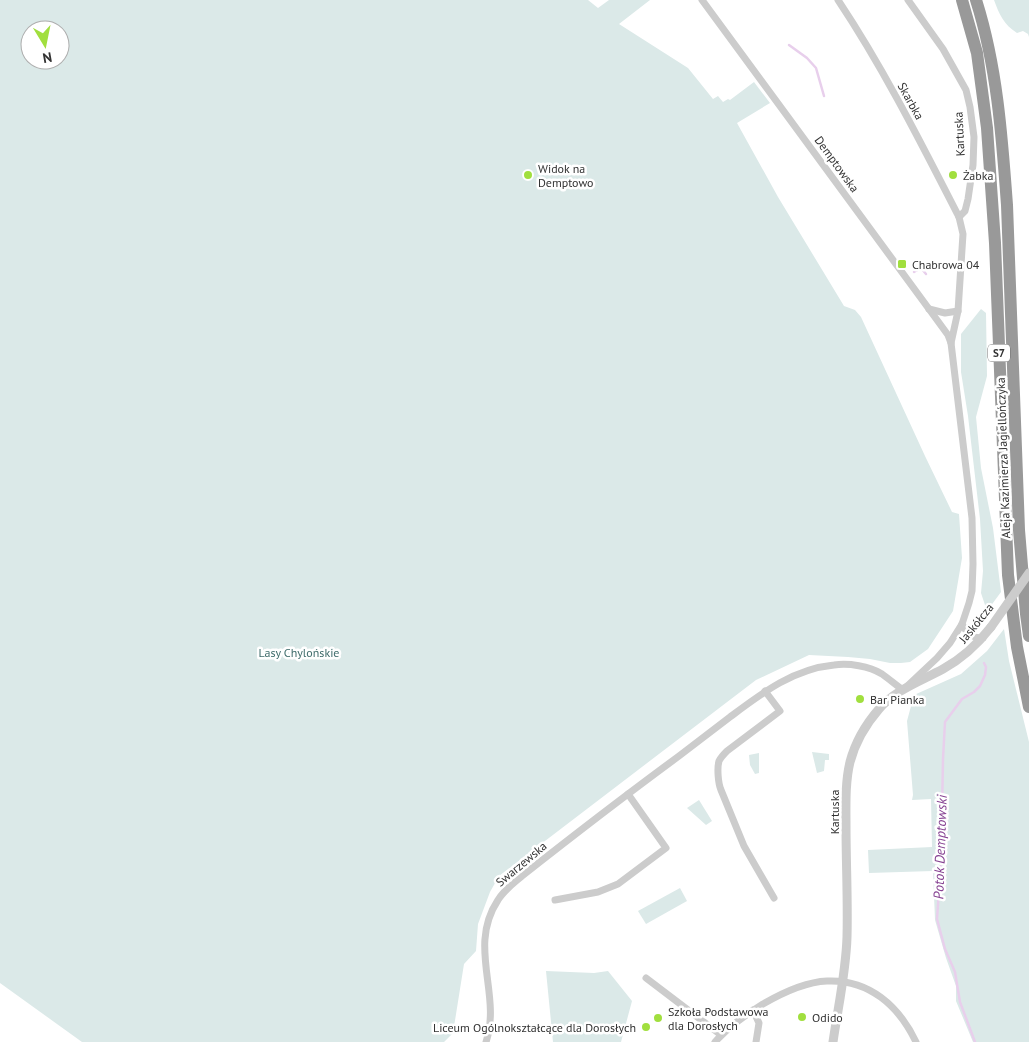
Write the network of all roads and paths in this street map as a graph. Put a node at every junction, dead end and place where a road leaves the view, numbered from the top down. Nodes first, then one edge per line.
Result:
1 (702, 0) edge
2 (838, 0) edge
3 (908, 0) edge
4 (962, 0) edge
5 (976, 0) edge
6 (959, 217) junction
7 (929, 309) junction
8 (958, 312) junction
9 (951, 343) junction
10 (1029, 573) edge
11 (962, 624) junction
12 (1029, 636) edge
13 (983, 638) junction
14 (903, 690) junction
15 (765, 691) junction
16 (1029, 707) edge
17 (628, 794) junction
18 (774, 898) dead end
19 (555, 900) dead end
20 (646, 978) dead end
21 (842, 982) junction
22 (753, 1010) junction
23 (721, 1035) junction
24 (486, 1042) edge
25 (715, 1042) edge
26 (756, 1042) edge
27 (833, 1042) edge
28 (916, 1042) edge

1 - 7 street, Demptowska
2 - 6 street, Skarbka
3 - 6 street, Kartuska
4 - 16 highway, Aleja Kazimierza Jagiellończyka / S7
5 - 12 highway, Aleja Kazimierza Jagiellończyka / S7
6 - 8 street, Kartuska
7 - 8 street
7 - 9 street, Demptowska
8 - 9 street, Kartuska
9 - 11 street, Kartuska
10 - 13 street, Jaskółcza, bridge
11 - 13 street
11 - 14 street, Kartuska
13 - 14 street, Jaskółcza
14 - 15 street, Swarzewska
14 - 21 street, Kartuska
15 - 17 street, Swarzewska
15 - 18 street
17 - 19 street
17 - 24 street, Swarzewska
20 - 23 street
21 - 22 street
21 - 27 street, Kartuska
21 - 28 street
22 - 23 street
22 - 26 street
23 - 25 street

